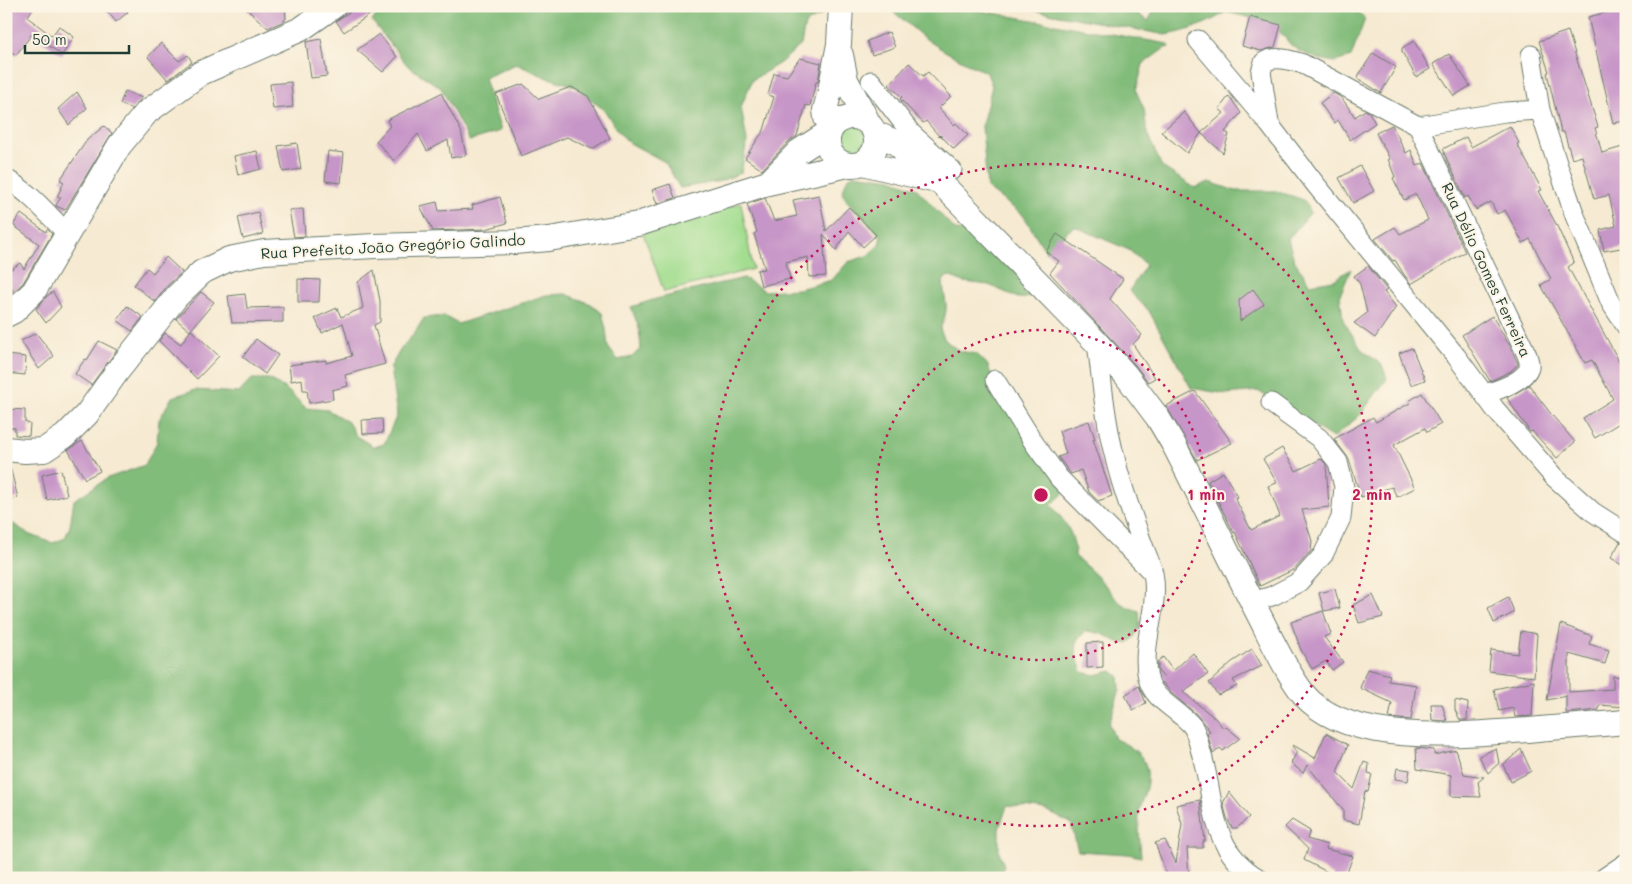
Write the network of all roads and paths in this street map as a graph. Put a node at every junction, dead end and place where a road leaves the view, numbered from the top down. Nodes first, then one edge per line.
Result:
1 (334, 6) edge
2 (841, 6) edge
3 (1198, 40) dead end
4 (839, 44) junction
5 (1531, 56) dead end
6 (870, 82) dead end
7 (1540, 110) junction
8 (1269, 124) junction
9 (1418, 126) junction
10 (832, 128) junction
11 (887, 133) junction
12 (855, 164) junction
13 (946, 176) junction
14 (6, 179) edge
15 (768, 183) junction
16 (67, 233) junction
17 (6, 315) edge
18 (1626, 326) edge
19 (1097, 343) junction
20 (996, 380) dead end
21 (1485, 394) junction
22 (1271, 402) dead end
23 (6, 449) edge
24 (1626, 533) edge
25 (1153, 574) junction
26 (1252, 602) junction
27 (1626, 722) edge
28 (1626, 863) edge
29 (1258, 878) edge
30 (1604, 878) edge

1 - 16 main road
2 - 4 main road
3 - 8 street
4 - 10 main road
4 - 11 main road
5 - 7 street
6 - 11 street
7 - 9 street
7 - 18 street
8 - 9 street
8 - 21 street
9 - 21 street, Rua Délio Gomes Ferreira
10 - 11 main road
10 - 12 main road
10 - 15 main road
11 - 12 main road
11 - 13 main road
12 - 13 main road
12 - 15 main road, Rua Prefeito João Gregório Galindo
13 - 19 main road
14 - 16 street
15 - 23 main road, Rua Prefeito João Gregório Galindo
16 - 17 main road
19 - 25 street
19 - 26 main road
20 - 25 street
21 - 24 street
22 - 26 street
25 - 29 street
26 - 27 main road
28 - 30 street

